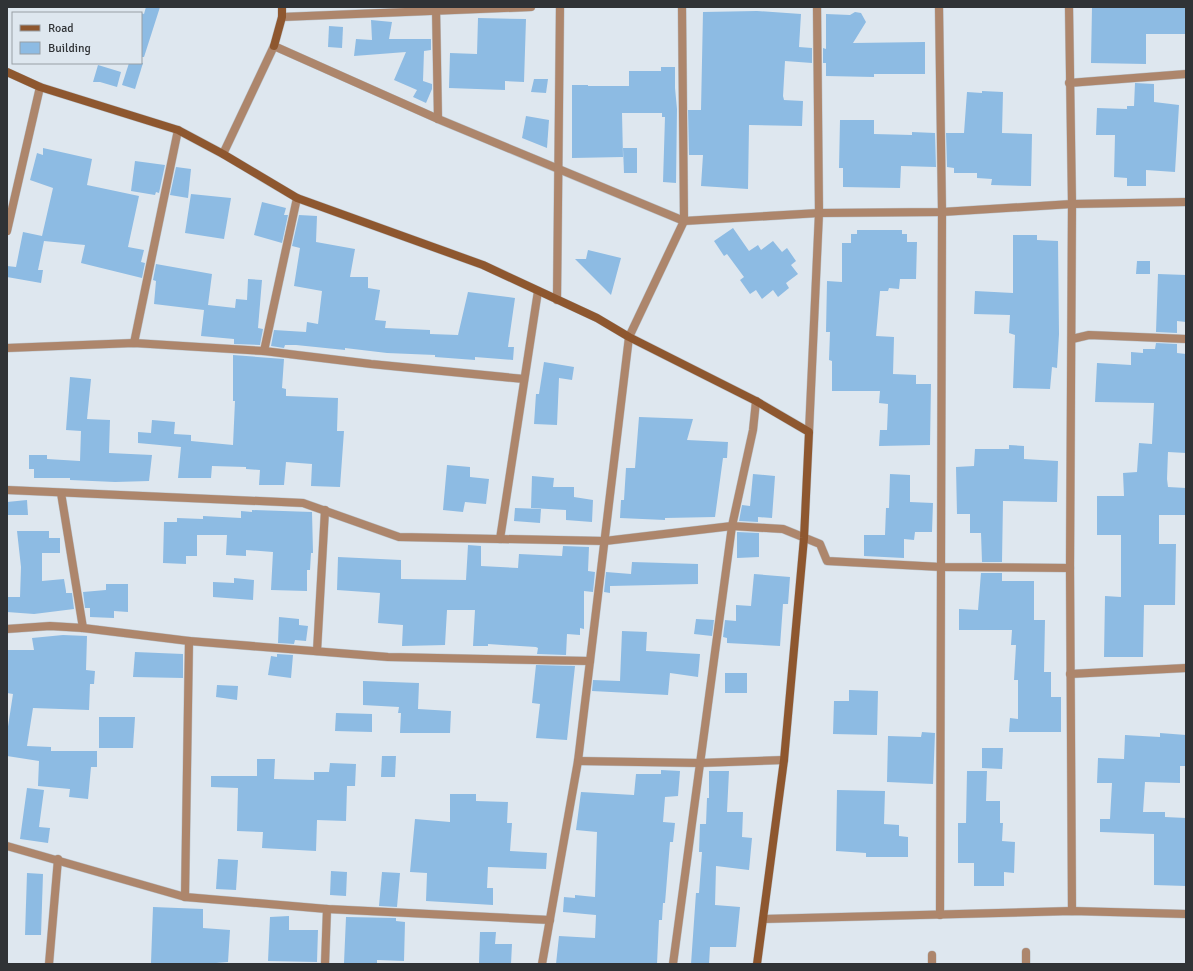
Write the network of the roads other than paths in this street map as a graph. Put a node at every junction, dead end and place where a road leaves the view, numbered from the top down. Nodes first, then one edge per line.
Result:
1 (282, 7) edge
2 (531, 7) edge
3 (560, 7) edge
4 (682, 7) edge
5 (817, 7) edge
6 (939, 7) edge
7 (1069, 7) edge
8 (437, 9) edge
9 (282, 17) junction
10 (274, 46) junction
11 (7, 72) edge
12 (1186, 74) edge
13 (1069, 83) junction
14 (40, 87) junction
15 (438, 120) junction
16 (178, 130) junction
17 (223, 154) junction
18 (558, 169) junction
19 (297, 198) junction
20 (1186, 202) edge
21 (1072, 204) junction
22 (942, 212) junction
23 (819, 213) junction
24 (684, 220) junction
25 (7, 231) edge
26 (538, 291) junction
27 (557, 300) junction
28 (629, 337) junction
29 (1186, 339) edge
30 (1072, 340) junction
31 (134, 343) junction
32 (7, 348) edge
33 (264, 351) junction
34 (524, 379) junction
35 (756, 401) junction
36 (809, 432) junction
37 (7, 490) edge
38 (61, 493) junction
39 (324, 510) junction
40 (732, 526) junction
41 (804, 538) junction
42 (500, 539) junction
43 (605, 541) junction
44 (941, 567) junction
45 (1070, 568) junction
46 (83, 628) junction
47 (7, 629) edge
48 (189, 641) junction
49 (317, 651) junction
50 (590, 661) junction
51 (1186, 668) edge
52 (1070, 674) junction
53 (784, 760) junction
54 (578, 761) junction
55 (700, 763) junction
56 (7, 846) edge
57 (58, 859) junction
58 (185, 897) junction
59 (327, 909) junction
60 (1072, 911) junction
61 (1186, 914) edge
62 (940, 915) junction
63 (763, 919) junction
64 (550, 920) junction
65 (1026, 952) dead end
66 (932, 955) dead end
67 (50, 964) edge
68 (325, 964) edge
69 (542, 964) edge
70 (673, 964) edge
71 (756, 964) edge
72 (932, 964) edge
73 (1026, 964) edge

1 - 9 street
2 - 8 street
3 - 18 street
4 - 24 street
5 - 23 street
6 - 22 street
7 - 13 street
8 - 9 street
8 - 15 street
9 - 10 street
10 - 15 street
10 - 17 street
11 - 14 street
12 - 13 street
13 - 21 street
14 - 16 street
14 - 25 street
15 - 18 street
16 - 17 street
16 - 31 street
17 - 19 street
18 - 24 street
18 - 27 street
19 - 26 street
19 - 33 street
20 - 21 street
21 - 22 street
21 - 30 street
22 - 23 street
22 - 44 street
23 - 24 street
23 - 36 street
24 - 28 street
26 - 27 street
26 - 34 street
27 - 28 street
28 - 35 street
28 - 43 street
29 - 30 street
30 - 45 street
31 - 32 street
31 - 33 street
33 - 34 street
34 - 42 street
35 - 36 street
35 - 40 street
36 - 41 street
37 - 38 street
38 - 39 street
38 - 46 street
39 - 42 street
39 - 49 street
40 - 41 street
40 - 43 street
40 - 55 street
41 - 44 street
41 - 53 street
42 - 43 street
43 - 50 street
44 - 45 street
44 - 62 street
45 - 52 street
46 - 47 street
46 - 48 street
48 - 49 street
48 - 58 street
49 - 50 street
50 - 54 street
51 - 52 street
52 - 60 street
53 - 55 street
53 - 63 street
54 - 55 street
54 - 64 street
55 - 70 street
56 - 57 street
57 - 58 street
57 - 67 street
58 - 59 street
59 - 64 street
59 - 68 street
60 - 61 street
60 - 62 street
62 - 63 street
63 - 71 street
64 - 69 street
65 - 73 street
66 - 72 street

